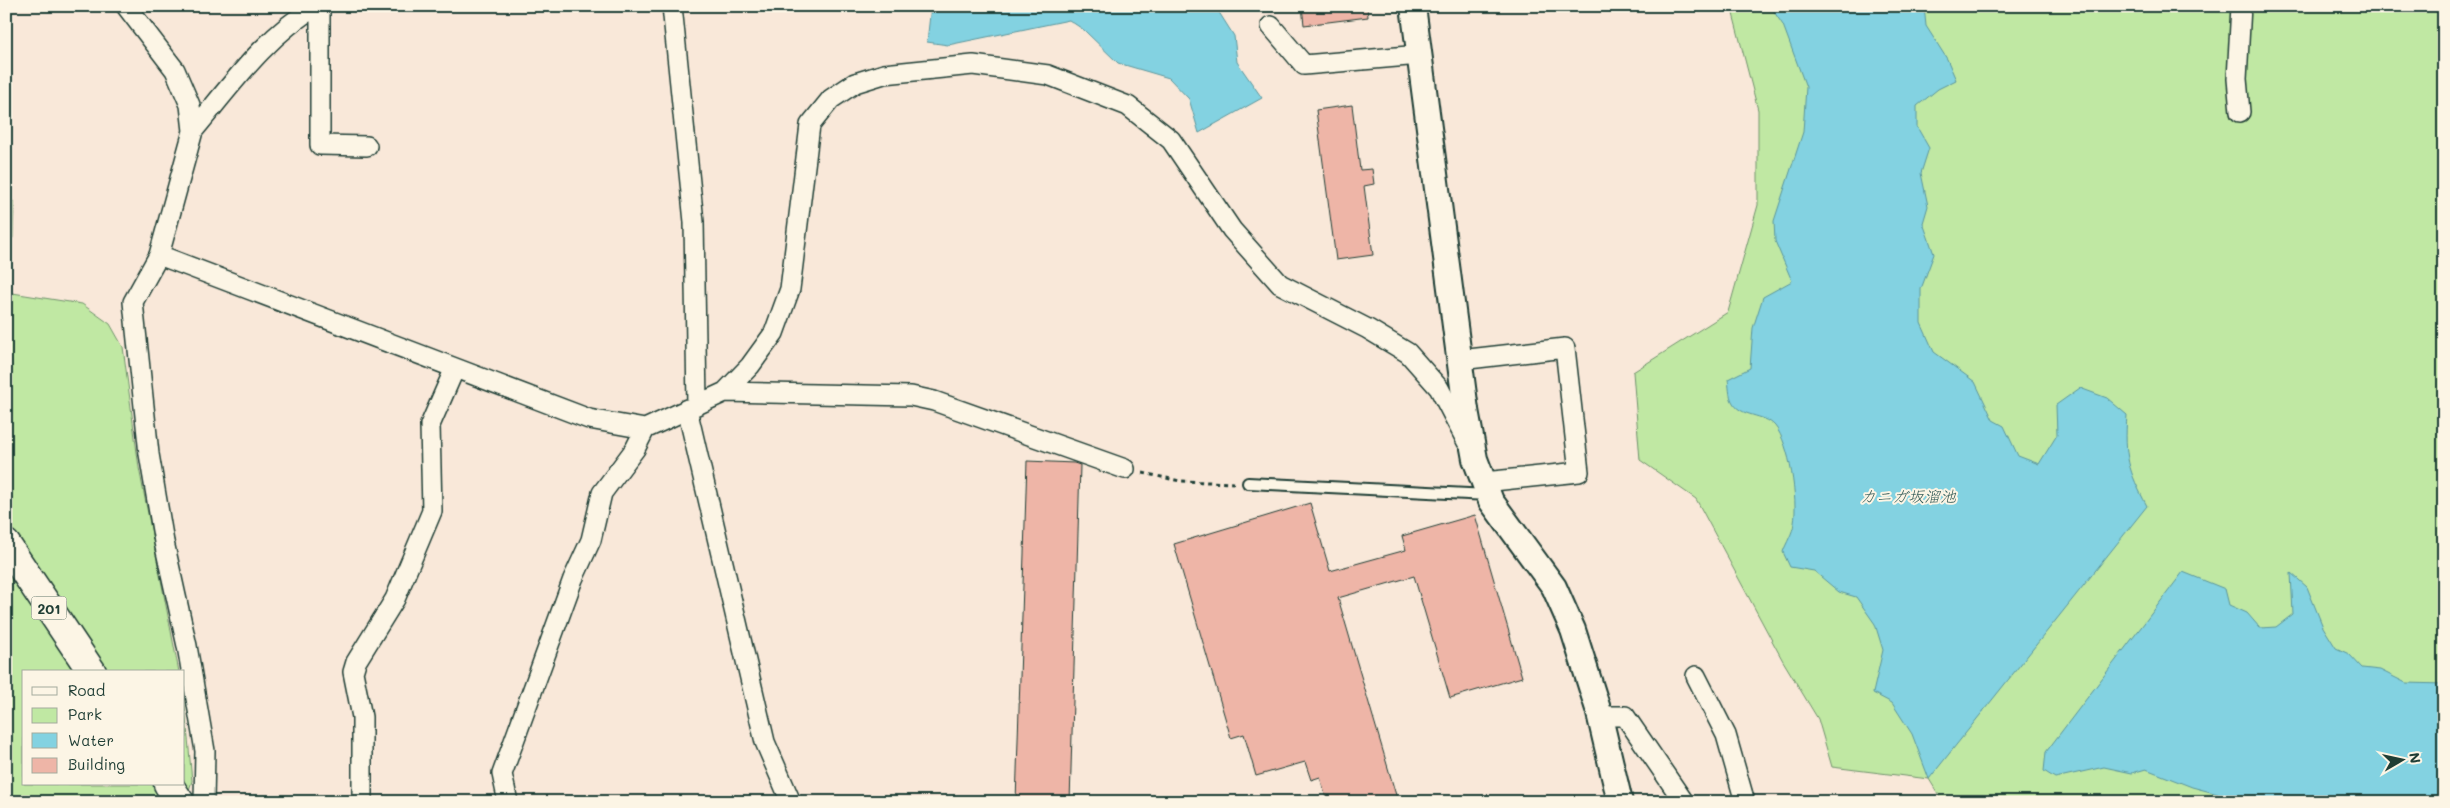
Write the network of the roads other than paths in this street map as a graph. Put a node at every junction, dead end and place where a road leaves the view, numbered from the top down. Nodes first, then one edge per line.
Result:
1 (126, 6) edge
2 (318, 6) edge
3 (672, 6) edge
4 (1413, 6) edge
5 (2241, 6) edge
6 (1271, 26) dead end
7 (1420, 55) junction
8 (2240, 112) dead end
9 (193, 131) junction
10 (367, 146) dead end
11 (159, 255) junction
12 (1460, 360) junction
13 (455, 368) junction
14 (725, 392) junction
15 (692, 406) junction
16 (645, 429) junction
17 (1475, 459) junction
18 (1125, 469) road end
19 (1248, 484) road end
20 (1486, 489) junction
21 (6, 544) edge
22 (91, 670) edge
23 (1696, 676) dead end
24 (1600, 716) junction
25 (204, 802) edge
26 (362, 802) edge
27 (508, 802) edge
28 (792, 802) edge
29 (1620, 802) edge
30 (1684, 802) edge
31 (1745, 802) edge

1 - 9 street
2 - 9 street
2 - 10 street
3 - 15 street
4 - 7 street
5 - 8 street
6 - 7 street
7 - 12 street
9 - 11 street
11 - 13 street
11 - 25 street
12 - 17 street
12 - 20 street
13 - 16 street
13 - 26 street
14 - 15 street
14 - 17 street
14 - 18 street
15 - 16 street
15 - 28 street
16 - 27 street
17 - 20 street
19 - 20 lane
20 - 24 street
21 - 22 highway, 201
23 - 31 street
24 - 29 street
24 - 30 street

